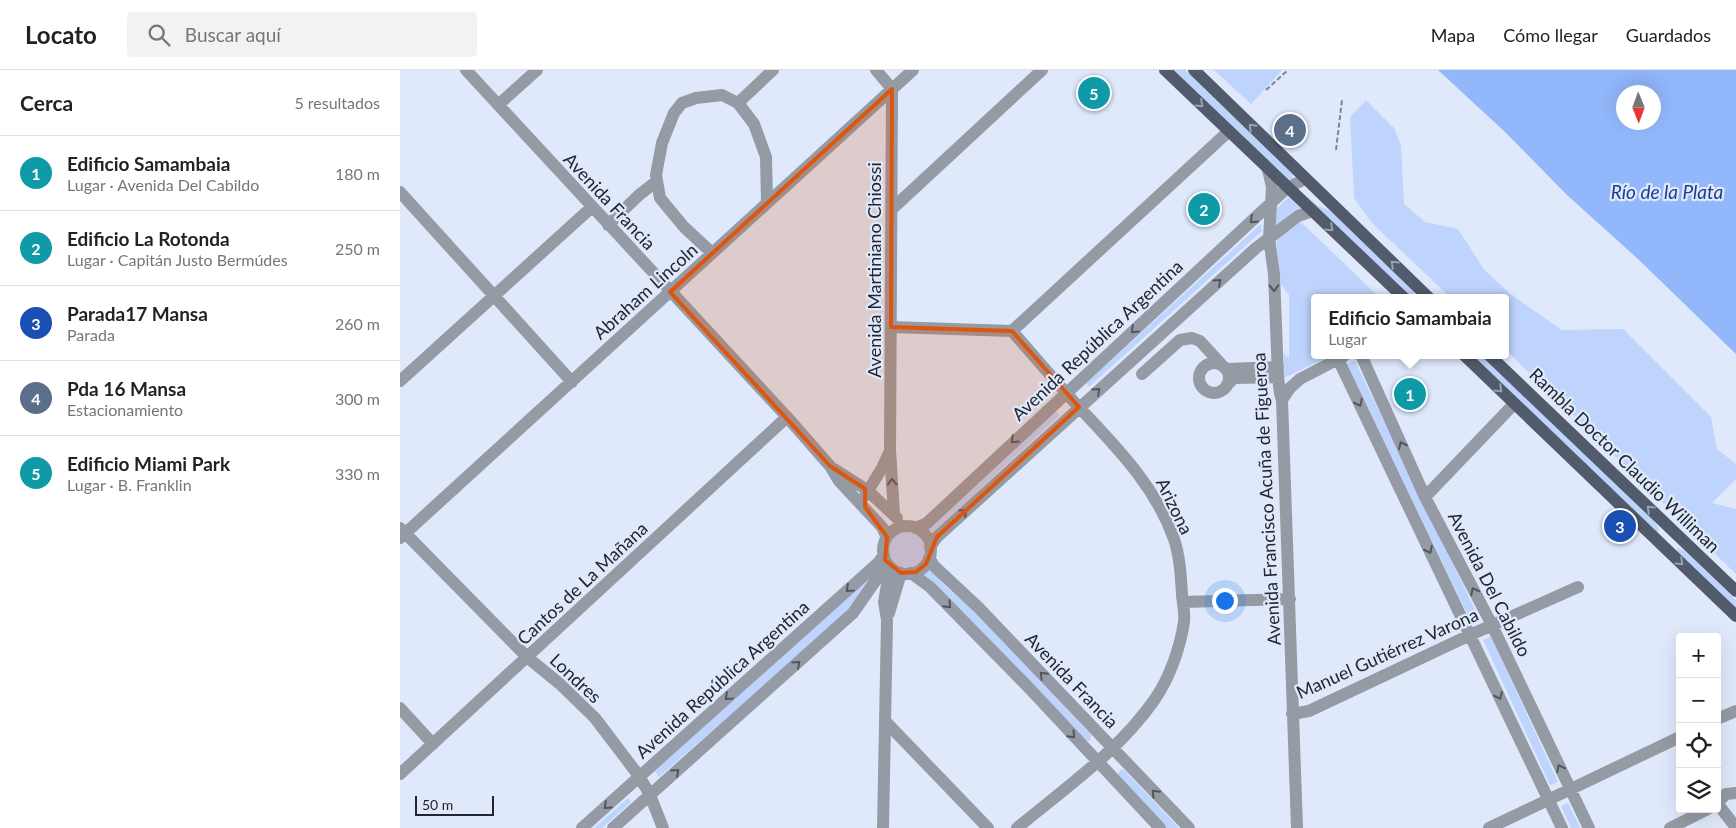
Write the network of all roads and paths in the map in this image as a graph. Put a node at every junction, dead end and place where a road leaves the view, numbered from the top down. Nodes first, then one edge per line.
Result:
1 (466, 70) edge
2 (537, 70) edge
3 (772, 70) edge
4 (876, 70) edge
5 (913, 70) edge
6 (1042, 70) edge
7 (1164, 70) edge
8 (1194, 70) edge
9 (1288, 70) edge
10 (892, 89) junction
11 (1266, 90) dead end
12 (1342, 100) dead end
13 (738, 103) junction
14 (498, 105) junction
15 (1229, 131) junction
16 (1336, 150) dead end
17 (1268, 170) junction
18 (1305, 179) junction
19 (657, 181) junction
20 (1288, 188) junction
21 (400, 192) edge
22 (767, 203) junction
23 (1271, 204) junction
24 (592, 207) junction
25 (892, 208) junction
26 (1312, 211) junction
27 (608, 225) junction
28 (1269, 238) junction
29 (712, 254) junction
30 (670, 292) junction
31 (1400, 294) edge
32 (1425, 294) edge
33 (493, 295) junction
34 (892, 327) junction
35 (1012, 332) junction
36 (1337, 359) edge
37 (1342, 359) edge
38 (1363, 359) edge
39 (1468, 359) edge
40 (1493, 359) edge
41 (1224, 367) junction
42 (1278, 372) junction
43 (1142, 374) dead end
44 (400, 381) edge
45 (572, 382) junction
46 (1228, 384) junction
47 (1066, 392) junction
48 (1282, 400) junction
49 (1514, 404) junction
50 (1079, 407) junction
51 (787, 417) junction
52 (890, 450) junction
53 (830, 466) junction
54 (867, 490) junction
55 (1425, 497) junction
56 (865, 507) junction
57 (894, 514) junction
58 (910, 527) junction
59 (1673, 530) junction
60 (402, 533) edge
61 (887, 536) junction
62 (1660, 544) junction
63 (930, 552) junction
64 (887, 562) junction
65 (906, 573) junction
66 (1578, 587) dead end
67 (1736, 591) edge
68 (1290, 599) junction
69 (1183, 602) junction
70 (1736, 616) edge
71 (887, 620) junction
72 (1492, 625) junction
73 (1470, 635) junction
74 (527, 657) junction
75 (400, 708) edge
76 (1736, 710) edge
77 (1292, 714) junction
78 (1721, 717) edge
79 (885, 721) junction
80 (1676, 739) edge
81 (433, 744) junction
82 (1113, 748) junction
83 (1097, 761) junction
84 (400, 774) edge
85 (639, 776) junction
86 (1570, 789) junction
87 (1736, 792) edge
88 (650, 795) junction
89 (1548, 799) junction
90 (1721, 799) edge
91 (1721, 809) edge
92 (1700, 813) edge
93 (1732, 826) edge
94 (1673, 827) edge
95 (582, 828) edge
96 (613, 828) edge
97 (663, 828) edge
98 (883, 828) edge
99 (988, 828) edge
100 (1017, 828) edge
101 (1160, 828) edge
102 (1188, 828) edge
103 (1297, 828) edge
104 (1488, 828) edge
105 (1562, 828) edge
106 (1589, 828) edge

1 - 14 street, Avenida Francia
2 - 14 street
3 - 13 street
4 - 10 street
5 - 10 street, Abraham Lincoln
6 - 25 street
7 -> 15 main road
18 -> 8 main road
9 - 11 path
10 - 22 street, Abraham Lincoln
10 - 25 street, Avenida Martiniano Chiossi
12 - 16 path
13 - 19 street
13 - 22 street
14 - 24 street, Avenida Francia
15 - 17 main road
15 - 35 street
17 - 20 main road
17 - 23 street, Avenida Francisco Acuña de Figueroa
18 - 20 street, Avenida República Argentina
32 -> 18 main road
19 - 27 street
19 - 29 street
20 - 23 street, Avenida República Argentina
20 - 26 main road
21 - 33 street
22 - 29 street, Abraham Lincoln
23 - 28 street, Avenida Francisco Acuña de Figueroa
23 -> 47 street, Avenida República Argentina
24 - 27 street, Avenida Francia
24 - 33 street
25 - 34 street, Avenida Martiniano Chiossi
26 - 28 street, Avenida República Argentina
26 -> 31 main road
27 - 30 street, Avenida Francia
28 -> 42 street, Avenida Francisco Acuña de Figueroa
50 -> 28 street, Avenida República Argentina
29 - 30 street, Abraham Lincoln
30 - 45 street, Abraham Lincoln
30 - 51 street, Avenida Francia
33 - 44 street
33 - 45 street
34 - 35 street
34 - 52 street, Avenida Martiniano Chiossi
35 - 47 street, Arizona
36 - 48 street
37 -> 73 street
55 -> 38 street, Avenida Del Cabildo
39 -> 49 main road, Rambla Doctor Claudio Williman
59 -> 40 main road, Rambla Doctor Claudio Williman
41 - 42 street
41 - 43 street
41 - 46 street
41 - 46 street
42 - 46 street
42 - 48 street, Avenida Francisco Acuña de Figueroa
45 - 60 street, Abraham Lincoln
47 - 50 street, Arizona
47 -> 58 street, Avenida República Argentina
48 - 68 street, Avenida Francisco Acuña de Figueroa
49 - 55 street
49 - 62 main road, Rambla Doctor Claudio Williman
63 -> 50 street, Avenida República Argentina
50 - 69 street, Arizona
51 - 53 street, Avenida Francia
51 - 74 street, Cantos de La Mañana
52 - 54 street, Avenida Martiniano Chiossi
57 -> 52 street, Avenida Martiniano Chiossi
53 - 54 street, Avenida Francia
53 - 56 street, Avenida Francia
54 - 56 street, Avenida Martiniano Chiossi
54 - 57 street, Avenida Francia
72 -> 55 street, Avenida Del Cabildo
56 - 61 street, Avenida Francia
57 - 58 street, Avenida Francia
58 - 61 street
58 - 63 street
59 - 62 main road
59 - 67 main road, Rambla Doctor Claudio Williman
60 - 74 street, Londres
61 - 64 street
62 -> 70 main road, Rambla Doctor Claudio Williman
63 - 65 street
82 -> 63 street, Avenida Francia
64 - 65 street
64 - 71 street
64 -> 85 street, Avenida República Argentina
88 -> 64 street
65 - 71 street
65 -> 83 street, Avenida Francia
66 - 72 street, Manuel Gutiérrez Varona
68 - 69 street
68 - 77 street, Avenida Francisco Acuña de Figueroa
69 - 82 street, Arizona
71 - 79 street
72 - 73 street, Manuel Gutiérrez Varona
86 -> 72 street, Avenida Del Cabildo
73 - 77 street, Manuel Gutiérrez Varona
73 -> 89 street
74 - 81 street, Cantos de La Mañana
74 - 85 street, Londres
75 - 81 street
76 - 78 street
77 - 103 street, Avenida Francisco Acuña de Figueroa
79 - 98 street
79 - 99 street
80 - 86 street
81 - 84 street, Cantos de La Mañana
82 - 83 street, Arizona
102 -> 82 street, Avenida Francia
83 - 100 street, Arizona
83 - 101 street, Avenida Francia
85 - 88 street, Londres
85 -> 95 street, Avenida República Argentina
86 - 89 street
86 - 106 street, Avenida Del Cabildo
87 - 90 street
88 - 96 street
88 - 97 street, Londres
89 - 104 street
89 - 105 street
91 - 93 street
92 - 94 street

